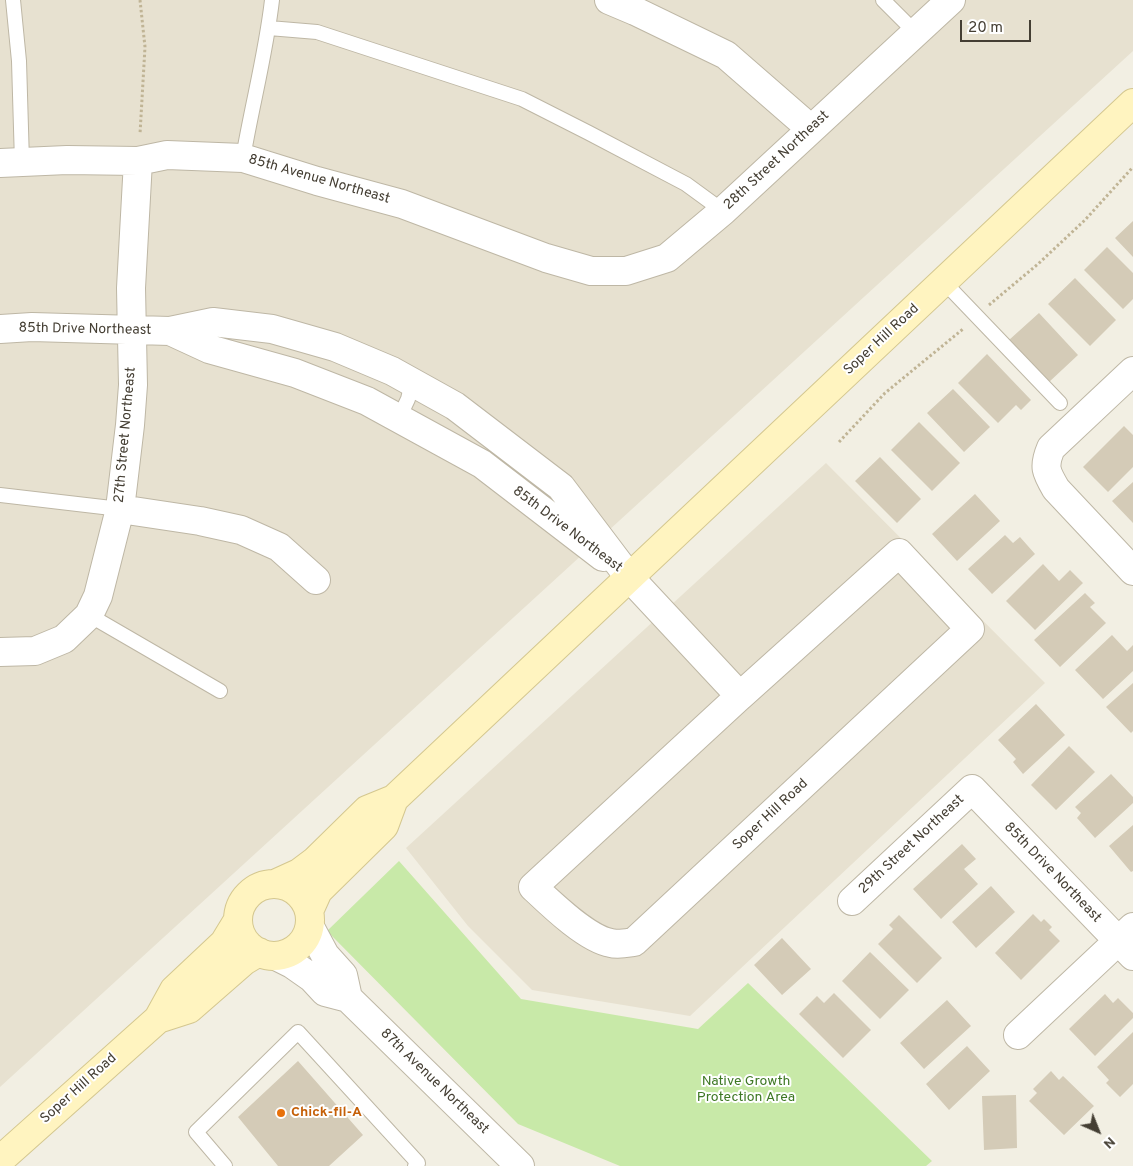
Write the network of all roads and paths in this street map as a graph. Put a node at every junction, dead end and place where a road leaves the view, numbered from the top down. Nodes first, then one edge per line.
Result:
1 (13, 0) edge
2 (140, 0) edge
3 (272, 0) edge
4 (609, 0) edge
5 (883, 0) edge
6 (951, 0) edge
7 (268, 28) junction
8 (916, 33) junction
9 (1133, 103) edge
10 (811, 129) junction
11 (243, 158) junction
12 (138, 160) junction
13 (11, 162) edge
14 (723, 211) junction
15 (626, 272) joint
16 (944, 282) junction
17 (0, 329) edge
18 (132, 330) junction
19 (170, 331) junction
20 (1133, 371) edge
21 (412, 382) junction
22 (1060, 402) dead end
23 (398, 418) junction
24 (0, 495) edge
25 (120, 508) junction
26 (1133, 571) edge
27 (630, 577) junction
28 (316, 580) dead end
29 (89, 615) junction
30 (0, 652) edge
31 (220, 691) dead end
32 (740, 696) junction
33 (972, 789) joint
34 (394, 800) junction
35 (277, 883) junction
36 (852, 901) dead end
37 (310, 919) junction
38 (238, 920) junction
39 (1128, 941) edge
40 (267, 954) junction
41 (348, 998) junction
42 (158, 1019) junction
43 (1018, 1036) dead end
44 (0, 1160) edge
45 (224, 1166) edge
46 (415, 1166) edge
47 (520, 1166) edge

1 - 13 lane
2 - 12 path
3 - 7 lane
4 - 10 street
5 - 8 lane
6 - 8 street, 28th Street Northeast
7 - 11 lane
7 - 14 lane
8 - 10 street, 28th Street Northeast
9 - 16 street, Soper Hill Road
10 - 14 street, 28th Street Northeast
11 - 12 street, 85th Avenue Northeast
11 - 15 street, 85th Avenue Northeast
12 - 13 street, 85th Avenue Northeast
12 - 18 street, 27th Street Northeast
14 - 15 street, 28th Street Northeast
16 - 22 lane
16 - 27 street, Soper Hill Road
17 - 18 street, 85th Drive Northeast
18 - 19 street, 85th Drive Northeast
18 - 25 street, 27th Street Northeast
19 - 21 street, 85th Drive Northeast
19 - 23 street, 85th Drive Northeast
20 - 26 street
21 - 23 lane
21 - 27 street, 85th Drive Northeast
23 - 27 street, 85th Drive Northeast
24 - 25 lane
25 - 28 street
25 - 29 street, 27th Street Northeast
27 - 32 street
27 - 34 street, Soper Hill Road
29 - 30 street
29 - 31 lane
32 - 32 street, Soper Hill Road
33 - 36 street, 29th Street Northeast
33 - 39 street, 85th Drive Northeast
34 - 35 street
34 - 37 street
35 - 37 street
35 - 38 street
37 - 40 street
37 - 41 street
38 - 40 street
38 - 42 street
39 - 43 street
40 - 41 street
40 - 42 street
41 - 47 street, 87th Avenue Northeast
42 - 44 street, Soper Hill Road
45 - 46 lane

